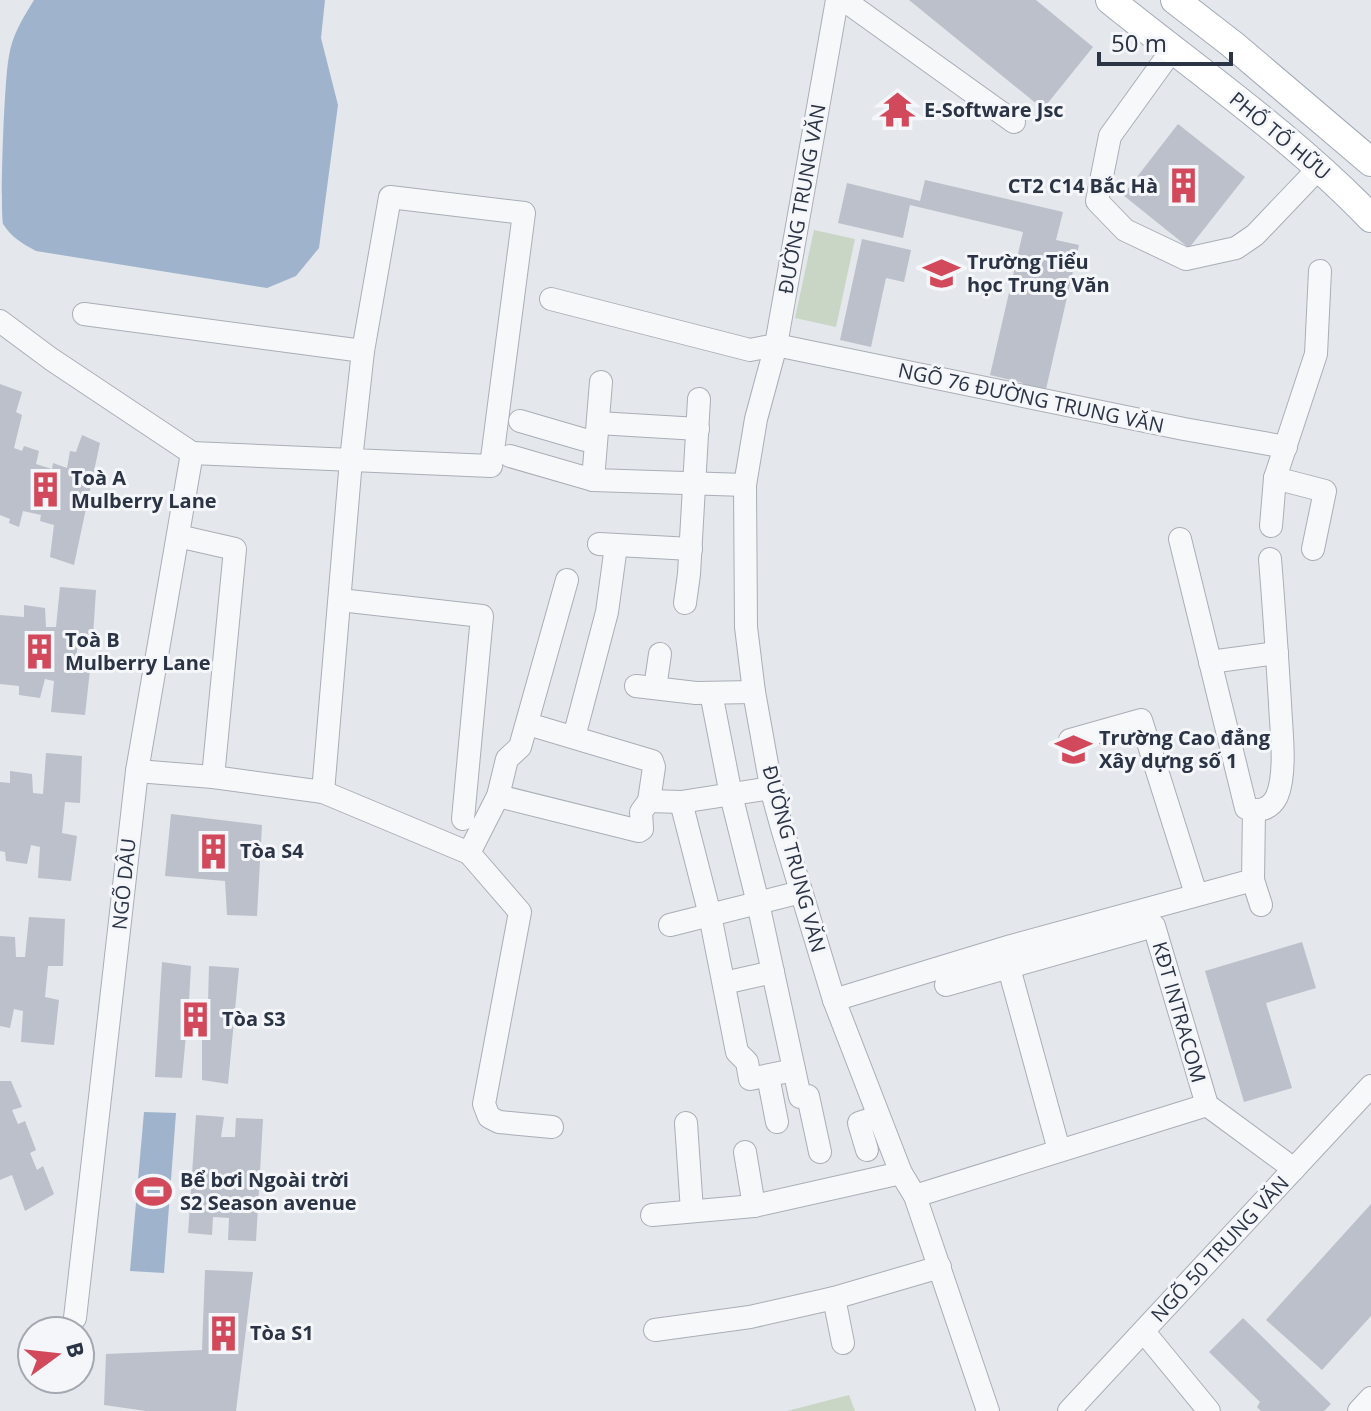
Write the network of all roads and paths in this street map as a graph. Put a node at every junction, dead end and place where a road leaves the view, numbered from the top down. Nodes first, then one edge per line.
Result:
1 (837, 0) edge
2 (844, 0) edge
3 (1110, 0) edge
4 (1175, 0) edge
5 (1232, 44) junction
6 (1172, 50) junction
7 (1208, 75) junction
8 (1014, 122) dead end
9 (1371, 162) edge
10 (1318, 169) junction
11 (1371, 218) edge
12 (1320, 271) dead end
13 (551, 299) dead end
14 (84, 314) dead end
15 (0, 321) edge
16 (776, 345) junction
17 (363, 351) junction
18 (601, 382) dead end
19 (699, 399) dead end
20 (520, 421) dead end
21 (590, 423) junction
22 (698, 429) junction
23 (1286, 447) junction
24 (192, 453) junction
25 (510, 456) dead end
26 (351, 460) junction
27 (588, 478) junction
28 (1275, 478) junction
29 (695, 483) junction
30 (745, 485) junction
31 (1271, 526) dead end
32 (178, 536) junction
33 (1180, 539) dead end
34 (691, 549) junction
35 (1313, 549) dead end
36 (1270, 559) dead end
37 (567, 580) dead end
38 (340, 600) junction
39 (685, 603) dead end
40 (1277, 653) junction
41 (660, 654) dead end
42 (1210, 662) junction
43 (754, 692) junction
44 (711, 693) junction
45 (528, 724) junction
46 (574, 737) junction
47 (1070, 740) dead end
48 (137, 771) junction
49 (213, 777) junction
50 (772, 788) junction
51 (323, 792) junction
52 (731, 795) junction
53 (498, 796) junction
54 (649, 801) junction
55 (681, 802) junction
56 (1254, 811) junction
57 (463, 819) dead end
58 (469, 853) junction
59 (1253, 880) junction
60 (801, 892) junction
61 (1196, 894) junction
62 (758, 903) junction
63 (1261, 905) dead end
64 (710, 915) junction
65 (670, 925) dead end
66 (1009, 968) junction
67 (773, 972) junction
68 (724, 983) junction
69 (946, 985) dead end
70 (834, 1000) junction
71 (794, 1070) junction
72 (768, 1076) junction
73 (1371, 1086) edge
74 (1207, 1105) junction
75 (878, 1117) junction
76 (777, 1122) dead end
77 (686, 1123) dead end
78 (552, 1127) dead end
79 (867, 1150) dead end
80 (1059, 1150) junction
81 (745, 1152) dead end
82 (820, 1152) dead end
83 (1294, 1169) junction
84 (901, 1173) junction
85 (915, 1196) junction
86 (754, 1206) junction
87 (692, 1211) junction
88 (652, 1215) dead end
89 (940, 1267) junction
90 (834, 1298) junction
91 (75, 1315) edge
92 (655, 1330) dead end
93 (1144, 1332) junction
94 (843, 1343) dead end
95 (988, 1411) edge
96 (1069, 1411) edge
97 (1209, 1411) edge

1 - 16 street, ĐƯỜNG TRUNG VĂN
2 - 8 street
3 - 6 main road, PHỐ TỐ HỮU
4 - 5 main road, PHỐ TỐ HỮU
5 - 7 main road
5 - 9 main road, PHỐ TỐ HỮU
6 - 7 main road, PHỐ TỐ HỮU
6 - 10 street
7 - 10 main road, PHỐ TỐ HỮU
10 - 11 main road, PHỐ TỐ HỮU
12 - 23 street
13 - 16 street, NGÕ 76 ĐƯỜNG TRUNG VĂN
14 - 17 street
15 - 24 street
16 - 23 street, NGÕ 76 ĐƯỜNG TRUNG VĂN
16 - 30 street, ĐƯỜNG TRUNG VĂN
17 - 26 street
17 - 26 street
18 - 21 street
19 - 22 street
20 - 21 street
21 - 22 street
21 - 27 street
22 - 29 street
23 - 28 street
24 - 26 street
24 - 32 street, NGÕ DÂU
25 - 27 street
26 - 38 street
27 - 29 street
28 - 31 street
28 - 35 street
29 - 30 street
29 - 34 street
30 - 43 street, ĐƯỜNG TRUNG VĂN
32 - 48 street, NGÕ DÂU
32 - 49 street
33 - 42 street
34 - 39 street
34 - 46 street
36 - 40 street
37 - 45 street
38 - 51 street
38 - 57 street
40 - 42 street
40 - 56 street
41 - 44 street
42 - 56 street
43 - 44 street
43 - 50 street, ĐƯỜNG TRUNG VĂN
44 - 52 street
45 - 46 street
45 - 53 street
46 - 54 street
47 - 61 street
48 - 49 street
48 - 91 street, NGÕ DÂU
49 - 51 street
50 - 52 street
50 - 60 street, ĐƯỜNG TRUNG VĂN
51 - 58 street
52 - 55 street
52 - 62 street
53 - 54 street
53 - 58 street
54 - 55 street
55 - 64 street
56 - 59 street
58 - 78 street
59 - 61 street
59 - 63 street
60 - 62 street
60 - 70 street, ĐƯỜNG TRUNG VĂN
61 - 70 street
62 - 64 street
62 - 67 street
64 - 65 street
64 - 68 street
66 - 69 street, KĐT INTRACOM
66 - 74 street, KĐT INTRACOM
66 - 80 street
67 - 68 street
67 - 71 street
68 - 72 street
70 - 75 street, ĐƯỜNG TRUNG VĂN
71 - 72 street
71 - 82 street
72 - 76 street
73 - 83 street, NGÕ 50 TRUNG VĂN
74 - 80 street, KĐT INTRACOM
74 - 83 street, KĐT INTRACOM
75 - 79 street
75 - 84 street, ĐƯỜNG TRUNG VĂN
77 - 87 street
80 - 85 street, KĐT INTRACOM
81 - 86 street
83 - 93 street, NGÕ 50 TRUNG VĂN
84 - 85 street, ĐƯỜNG TRUNG VĂN
84 - 86 street
85 - 89 street, ĐƯỜNG TRUNG VĂN
86 - 87 street
87 - 88 street
89 - 90 street
89 - 95 street, ĐƯỜNG TRUNG VĂN
90 - 92 street
90 - 94 street
93 - 96 street, NGÕ 50 TRUNG VĂN
93 - 97 street

